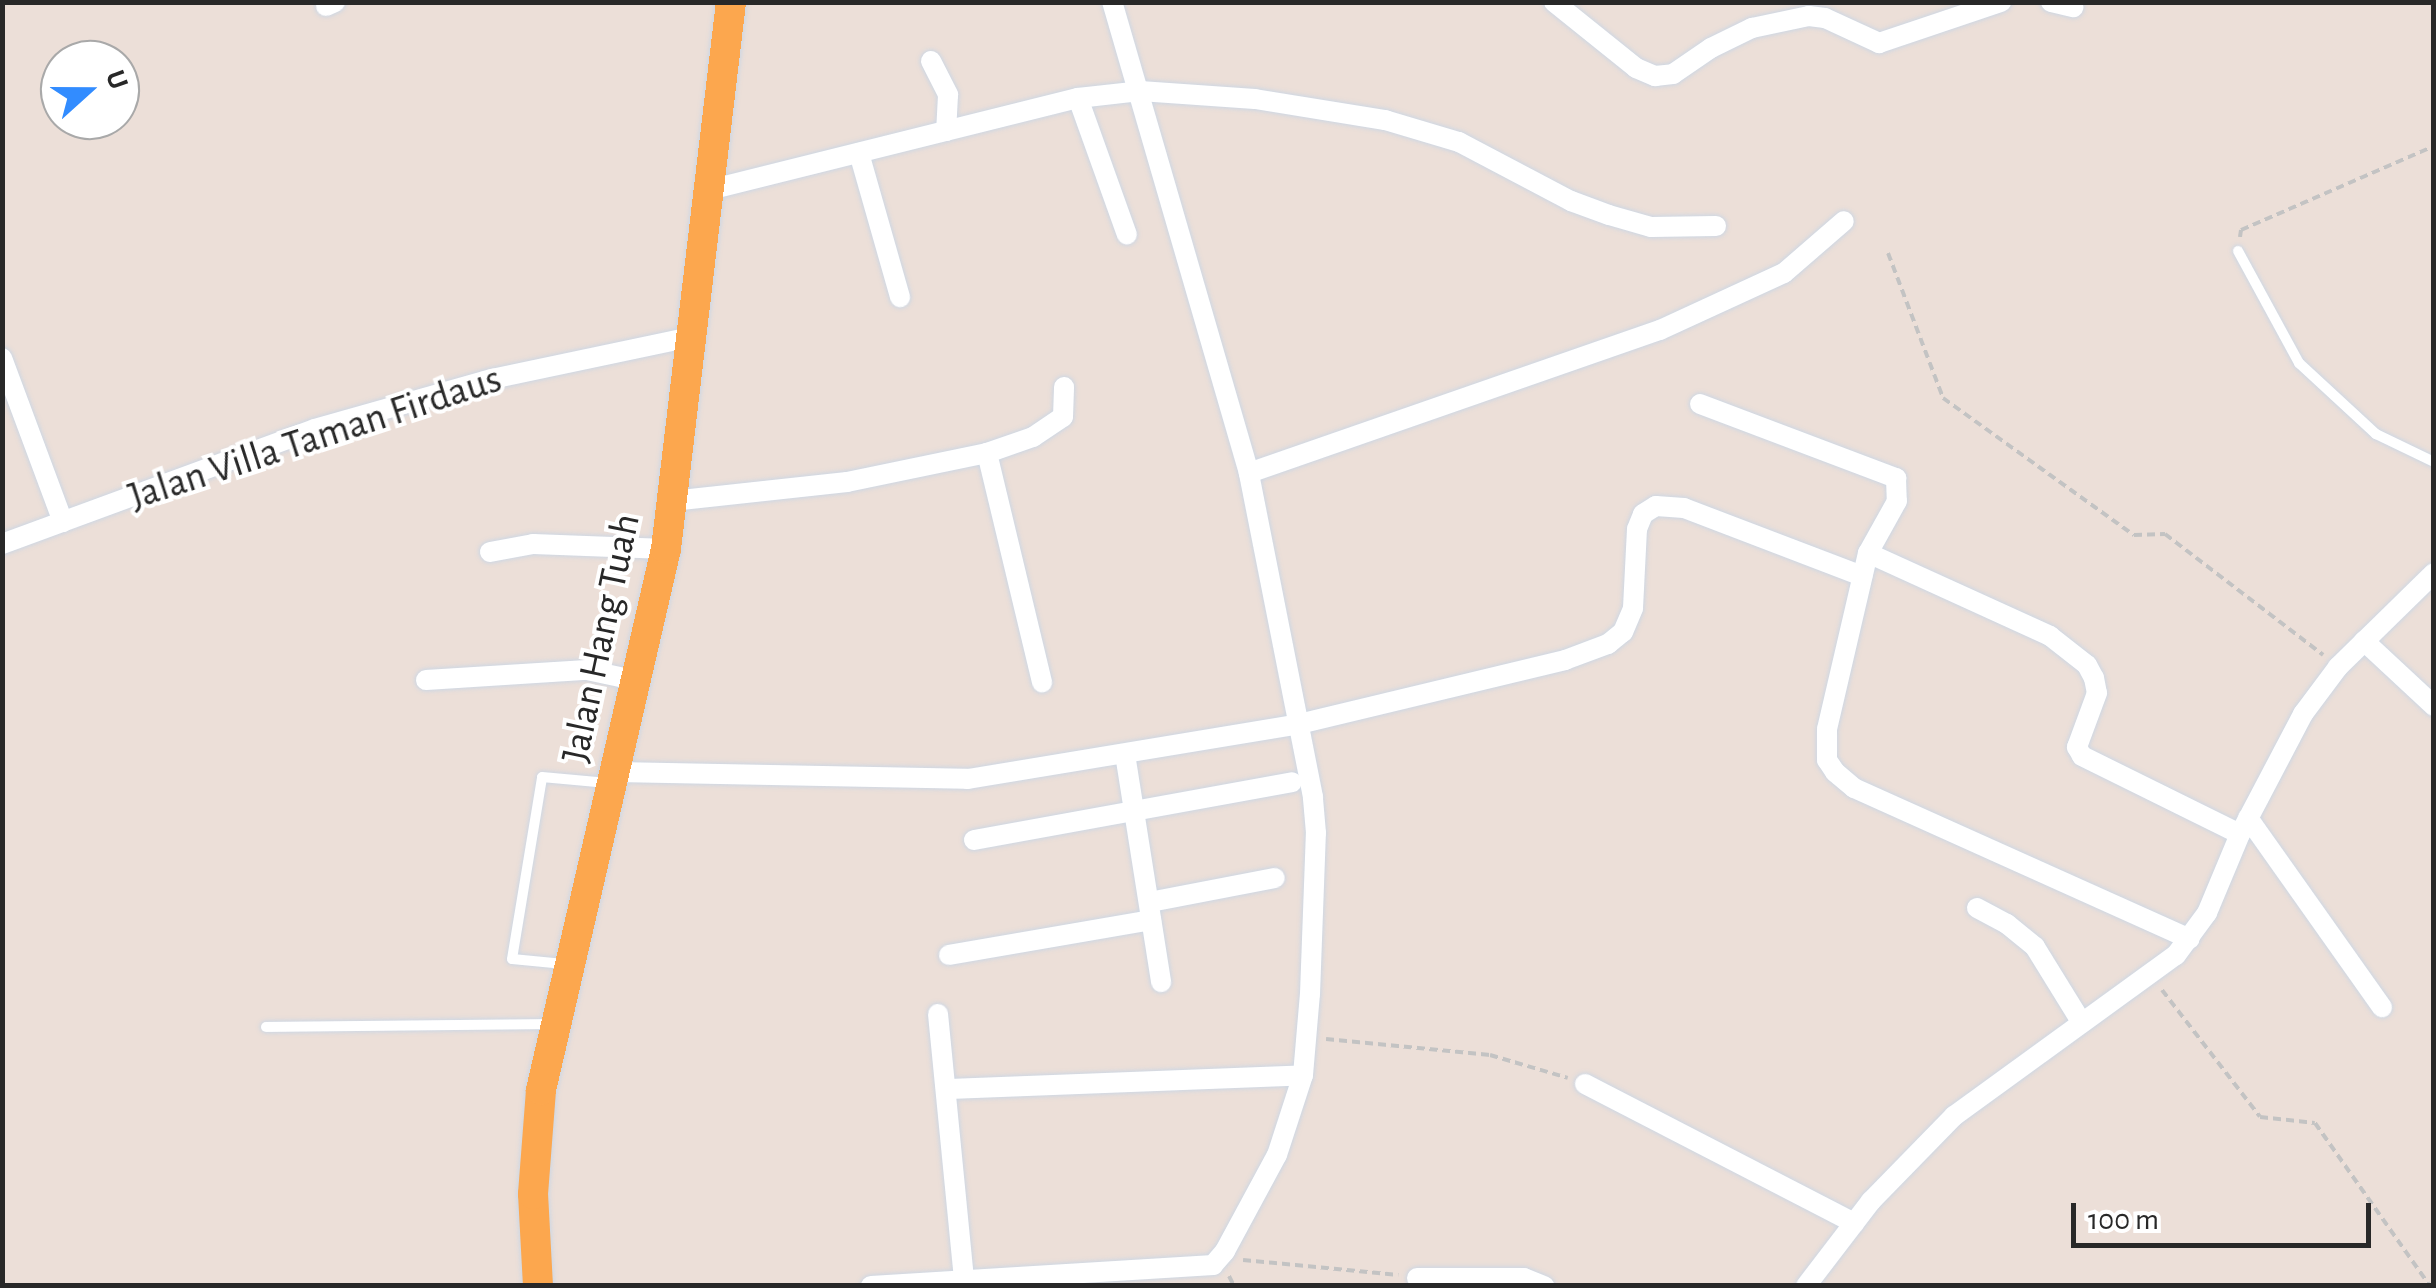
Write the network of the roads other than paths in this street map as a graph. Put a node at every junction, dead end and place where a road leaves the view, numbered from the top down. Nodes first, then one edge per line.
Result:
1 (731, 2) edge
2 (1112, 2) edge
3 (1554, 2) edge
4 (2001, 2) edge
5 (2052, 2) edge
6 (2073, 7) dead end
7 (930, 61) dead end
8 (1140, 90) junction
9 (1078, 98) junction
10 (946, 131) junction
11 (858, 153) junction
12 (709, 190) junction
13 (1844, 222) dead end
14 (1716, 226) dead end
15 (1127, 234) dead end
16 (2238, 251) road end
17 (900, 297) dead end
18 (691, 337) junction
19 (2, 358) edge
20 (1064, 387) dead end
21 (1700, 404) dead end
22 (987, 454) junction
23 (2434, 462) edge
24 (1249, 473) junction
25 (672, 501) junction
26 (64, 522) junction
27 (2, 544) edge
28 (666, 549) junction
29 (490, 552) dead end
30 (1868, 553) junction
31 (2434, 573) edge
32 (1862, 576) junction
33 (2364, 641) junction
34 (426, 680) dead end
35 (634, 680) junction
36 (1042, 682) dead end
37 (2434, 706) edge
38 (1299, 724) junction
39 (1125, 754) junction
40 (612, 778) junction
41 (1292, 782) dead end
42 (1134, 812) junction
43 (2244, 826) junction
44 (974, 840) dead end
45 (1274, 878) dead end
46 (1977, 908) dead end
47 (1150, 911) junction
48 (2190, 939) junction
49 (949, 955) dead end
50 (570, 965) junction
51 (1161, 982) dead end
52 (2382, 1007) dead end
53 (938, 1014) dead end
54 (556, 1024) junction
55 (2082, 1024) junction
56 (266, 1027) dead end
57 (1302, 1074) junction
58 (1586, 1084) road end
59 (946, 1089) junction
60 (1854, 1223) junction
61 (964, 1278) junction
62 (1418, 1278) road end
63 (1025, 1280) edge
64 (538, 1286) edge
65 (871, 1286) edge
66 (1544, 1286) edge
67 (1806, 1286) edge

1 - 12 main road, Jalan Hang Tuah
2 - 8 street
3 - 4 street
5 - 6 street
7 - 10 street
8 - 9 street
8 - 14 street
8 - 24 street
9 - 10 street
9 - 15 street
10 - 11 street
11 - 12 street
11 - 17 street
12 - 18 main road, Jalan Hang Tuah
13 - 24 street
16 - 23 lane
18 - 25 main road, Jalan Hang Tuah
18 - 26 street, Jalan Villa Taman Firdaus
19 - 26 street
20 - 22 street
21 - 30 street
22 - 25 street
22 - 36 street
24 - 38 street
25 - 28 main road, Jalan Hang Tuah
26 - 27 street, Jalan Villa Taman Firdaus
28 - 29 street
28 - 35 main road, Jalan Hang Tuah
30 - 32 street
30 - 43 street
31 - 33 street
32 - 38 street
32 - 48 street
33 - 37 street
33 - 43 street
34 - 35 street
35 - 40 main road, Jalan Hang Tuah
38 - 39 street
38 - 57 street
39 - 40 street
39 - 42 street
40 - 50 main road, Jalan Hang Tuah
40 - 50 lane
41 - 42 street
42 - 44 street
42 - 47 street
43 - 48 street
43 - 52 street
45 - 47 street
46 - 55 street
47 - 49 street
47 - 51 street
48 - 55 street
50 - 54 main road, Jalan Hang Tuah
53 - 59 street
54 - 56 lane
54 - 64 main road, Jalan Hang Tuah
55 - 60 street
57 - 59 street
57 - 63 street
58 - 60 street
59 - 61 street
60 - 67 street
61 - 63 street
61 - 65 street
62 - 66 street

